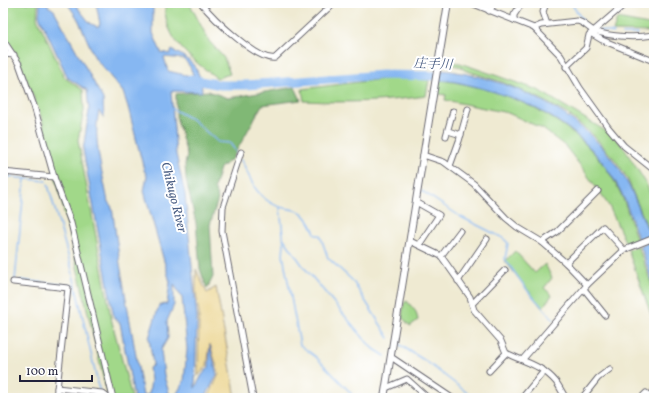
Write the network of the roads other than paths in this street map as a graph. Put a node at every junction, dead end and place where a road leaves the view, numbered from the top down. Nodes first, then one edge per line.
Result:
1 (201, 3) edge
2 (334, 3) edge
3 (448, 3) edge
4 (471, 3) edge
5 (494, 3) edge
6 (522, 3) edge
7 (546, 3) edge
8 (626, 3) edge
9 (489, 11) junction
10 (514, 20) junction
11 (547, 24) junction
12 (534, 28) junction
13 (595, 31) junction
14 (654, 35) edge
15 (3, 40) edge
16 (3, 54) edge
17 (14, 55) junction
18 (651, 60) dead end
19 (566, 67) junction
20 (468, 109) dead end
21 (453, 111) dead end
22 (461, 136) junction
23 (241, 152) dead end
24 (423, 155) junction
25 (450, 166) junction
26 (654, 170) edge
27 (3, 172) edge
28 (54, 177) junction
29 (598, 191) dead end
30 (416, 202) junction
31 (460, 231) dead end
32 (654, 238) edge
33 (487, 239) dead end
34 (410, 241) junction
35 (542, 242) junction
36 (419, 245) junction
37 (624, 250) junction
38 (441, 256) junction
39 (566, 263) junction
40 (505, 270) dead end
41 (458, 281) junction
42 (12, 282) dead end
43 (586, 287) junction
44 (472, 304) junction
45 (605, 315) dead end
46 (506, 353) junction
47 (391, 357) junction
48 (523, 359) junction
49 (610, 369) dead end
50 (489, 371) dead end
51 (544, 371) junction
52 (414, 373) junction
53 (407, 379) junction
54 (57, 388) junction
55 (386, 388) junction
56 (654, 391) edge
57 (100, 394) edge
58 (56, 398) edge
59 (108, 398) edge
60 (113, 398) edge
61 (253, 398) edge
62 (384, 398) edge
63 (428, 398) edge
64 (452, 398) edge
65 (522, 398) edge
66 (566, 398) edge
67 (582, 398) edge
68 (641, 398) edge

1 - 2 street
3 - 24 street
4 - 9 street
5 - 9 street
6 - 10 street
7 - 11 street
8 - 13 street
9 - 10 street
10 - 12 street
11 - 12 street
11 - 13 street
12 - 19 street
13 - 14 street
13 - 18 street
13 - 19 street
15 - 17 street
16 - 17 street
17 - 28 street
19 - 26 street
20 - 22 street
21 - 22 street
22 - 25 street
23 - 61 street
24 - 25 street
24 - 30 street
25 - 35 street
27 - 28 street
28 - 60 street
29 - 35 street
30 - 34 street
30 - 36 street
31 - 38 street
32 - 37 street
33 - 41 street
34 - 36 street
34 - 47 street
35 - 39 street
36 - 38 street
37 - 39 street
37 - 43 street
38 - 41 street
39 - 43 street
40 - 44 street
41 - 44 street
42 - 54 street
43 - 45 street
43 - 48 street
44 - 46 street
46 - 48 street
46 - 50 street
47 - 52 street
47 - 55 street
48 - 51 street
49 - 67 street
51 - 65 street
51 - 66 street
52 - 53 street
52 - 64 street
53 - 55 street
53 - 63 street
54 - 57 street
54 - 58 street
55 - 62 street
56 - 68 street
57 - 59 street

